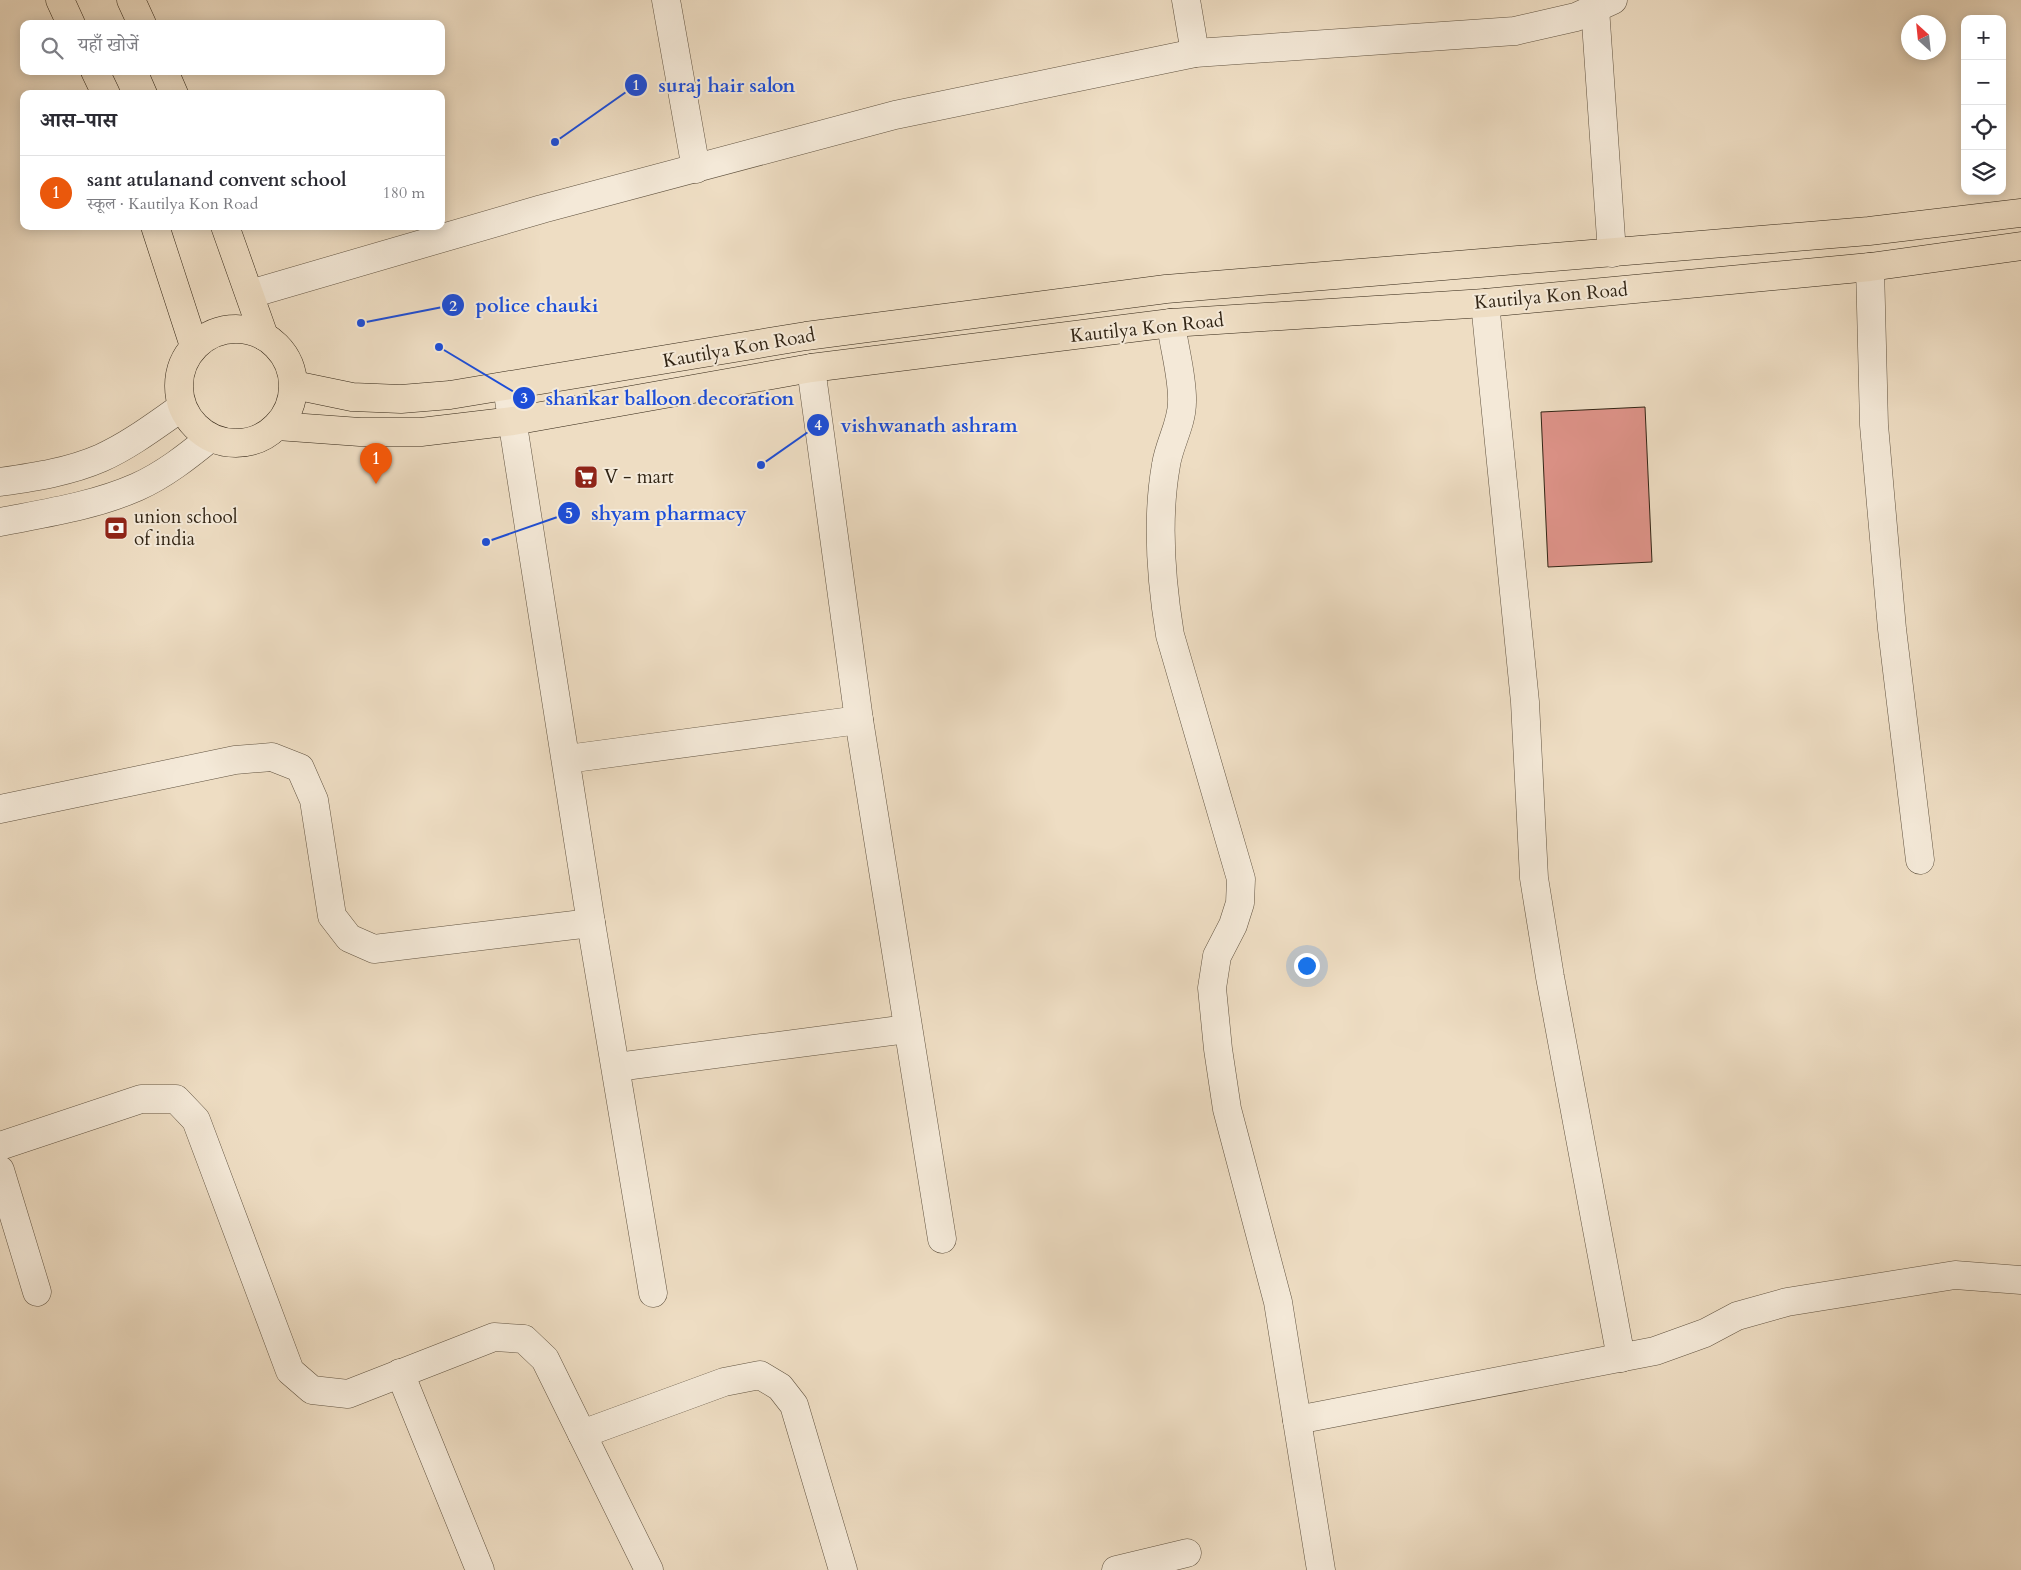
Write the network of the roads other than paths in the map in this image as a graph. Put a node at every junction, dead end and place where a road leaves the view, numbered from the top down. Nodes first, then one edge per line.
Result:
1 (60, 0) edge
2 (131, 0) edge
3 (666, 0) edge
4 (1186, 0) edge
5 (1604, 4) edge
6 (69, 20) edge
7 (140, 20) edge
8 (1195, 53) junction
9 (97, 75) edge
10 (166, 75) edge
11 (104, 90) edge
12 (172, 90) edge
13 (696, 169) junction
14 (2021, 214) edge
15 (156, 230) edge
16 (226, 230) edge
17 (2021, 246) edge
18 (1612, 252) junction
19 (1870, 267) junction
20 (250, 294) junction
21 (1485, 303) junction
22 (1171, 323) junction
23 (264, 336) junction
24 (194, 346) junction
25 (811, 368) junction
26 (294, 385) junction
27 (507, 387) junction
28 (182, 407) junction
29 (513, 420) junction
30 (278, 426) junction
31 (210, 438) junction
32 (0, 482) edge
33 (0, 522) edge
34 (859, 720) junction
35 (567, 758) junction
36 (0, 809) edge
37 (1920, 860) dead end
38 (591, 923) junction
39 (907, 1029) junction
40 (617, 1067) junction
41 (0, 1146) edge
42 (0, 1170) edge
43 (942, 1240) dead end
44 (2021, 1280) edge
45 (37, 1292) dead end
46 (653, 1293) dead end
47 (1622, 1358) junction
48 (400, 1373) junction
49 (1297, 1420) junction
50 (582, 1434) junction
51 (1187, 1553) dead end
52 (480, 1570) edge
53 (649, 1570) edge
54 (843, 1570) edge
55 (1116, 1570) edge
56 (1321, 1570) edge

1 - 6 highway
2 - 7 highway
3 - 13 street
4 - 8 street
5 - 8 street
5 - 18 street
8 - 13 street
9 - 11 highway
10 - 12 highway
13 - 20 street
14 - 18 highway, Kautilya Kon Road
15 - 24 highway
16 - 20 highway
17 - 19 highway, Kautilya Kon Road
18 - 27 highway, Kautilya Kon Road
19 - 21 highway, Kautilya Kon Road
19 - 37 street
20 - 23 highway
21 - 22 highway, Kautilya Kon Road
21 - 47 street
22 - 25 highway, Kautilya Kon Road
22 - 49 street
23 - 24 highway
23 - 26 highway
24 - 28 highway
25 - 29 highway, Kautilya Kon Road
25 - 34 street
26 - 27 highway, Kautilya Kon Road
26 - 30 highway
27 - 29 street
28 - 31 highway
28 - 32 street
29 - 30 highway, Kautilya Kon Road
29 - 35 street
30 - 31 highway
31 - 33 street
34 - 35 street
34 - 39 street
35 - 38 street
36 - 38 street
38 - 40 street
39 - 40 street
39 - 43 street
40 - 46 street
41 - 48 street
42 - 45 street
44 - 47 street
47 - 49 street
48 - 50 street
48 - 52 street
49 - 56 street
50 - 53 street
50 - 54 street
51 - 55 street

